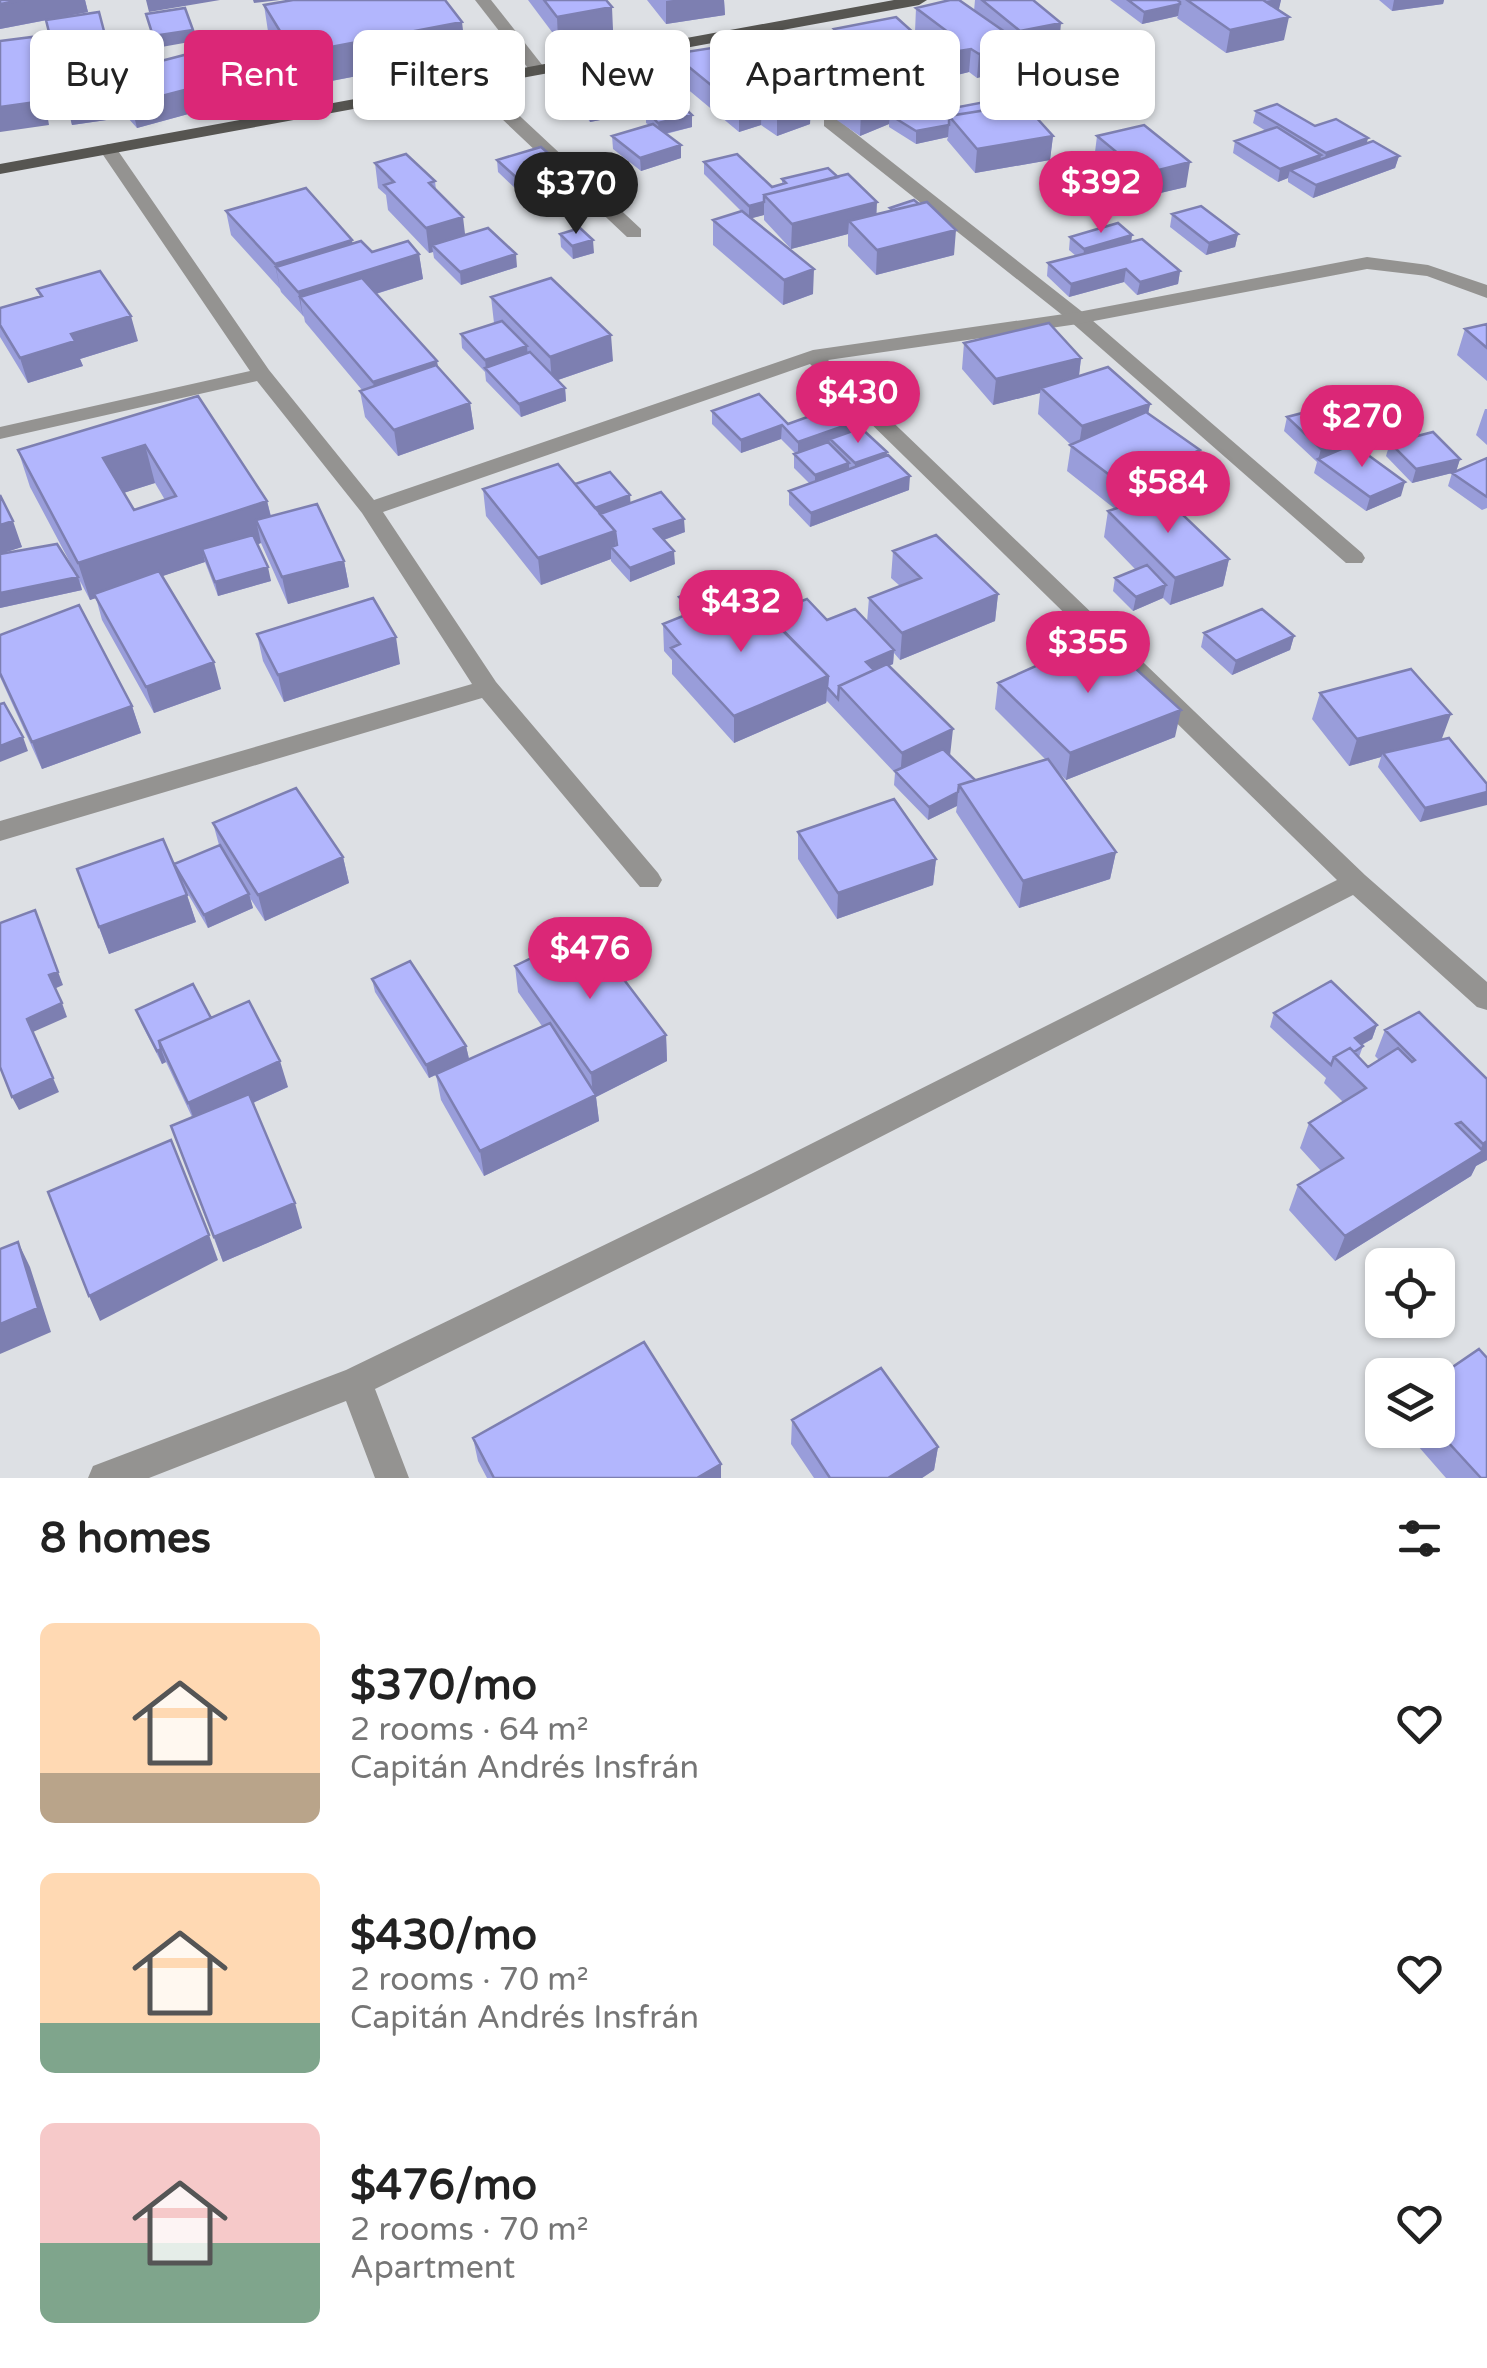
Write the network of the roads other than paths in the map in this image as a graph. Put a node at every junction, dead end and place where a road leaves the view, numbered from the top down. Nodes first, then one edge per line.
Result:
1 (483, 0) edge
2 (919, 0) edge
3 (537, 69) junction
4 (525, 71) edge
5 (353, 103) edge
6 (514, 120) edge
7 (830, 122) edge
8 (108, 149) junction
9 (0, 170) edge
10 (634, 233) dead end
11 (1487, 292) edge
12 (1078, 318) junction
13 (813, 356) junction
14 (262, 374) junction
15 (0, 434) edge
16 (370, 509) junction
17 (1354, 558) dead end
18 (487, 688) junction
19 (0, 831) edge
20 (649, 880) dead end
21 (1356, 882) junction
22 (1487, 999) edge
23 (356, 1382) junction
24 (104, 1478) edge
25 (392, 1478) edge

1 - 3 street
2 - 3 main road
3 - 4 main road
5 - 8 main road
6 - 10 street
7 - 12 street
8 - 9 main road
8 - 14 street
11 - 12 street
12 - 13 street
12 - 17 street
13 - 16 street
13 - 21 street
14 - 15 street
14 - 16 street
16 - 18 street
18 - 19 street
18 - 20 street
21 - 22 street
21 - 23 street
23 - 24 street
23 - 25 street

